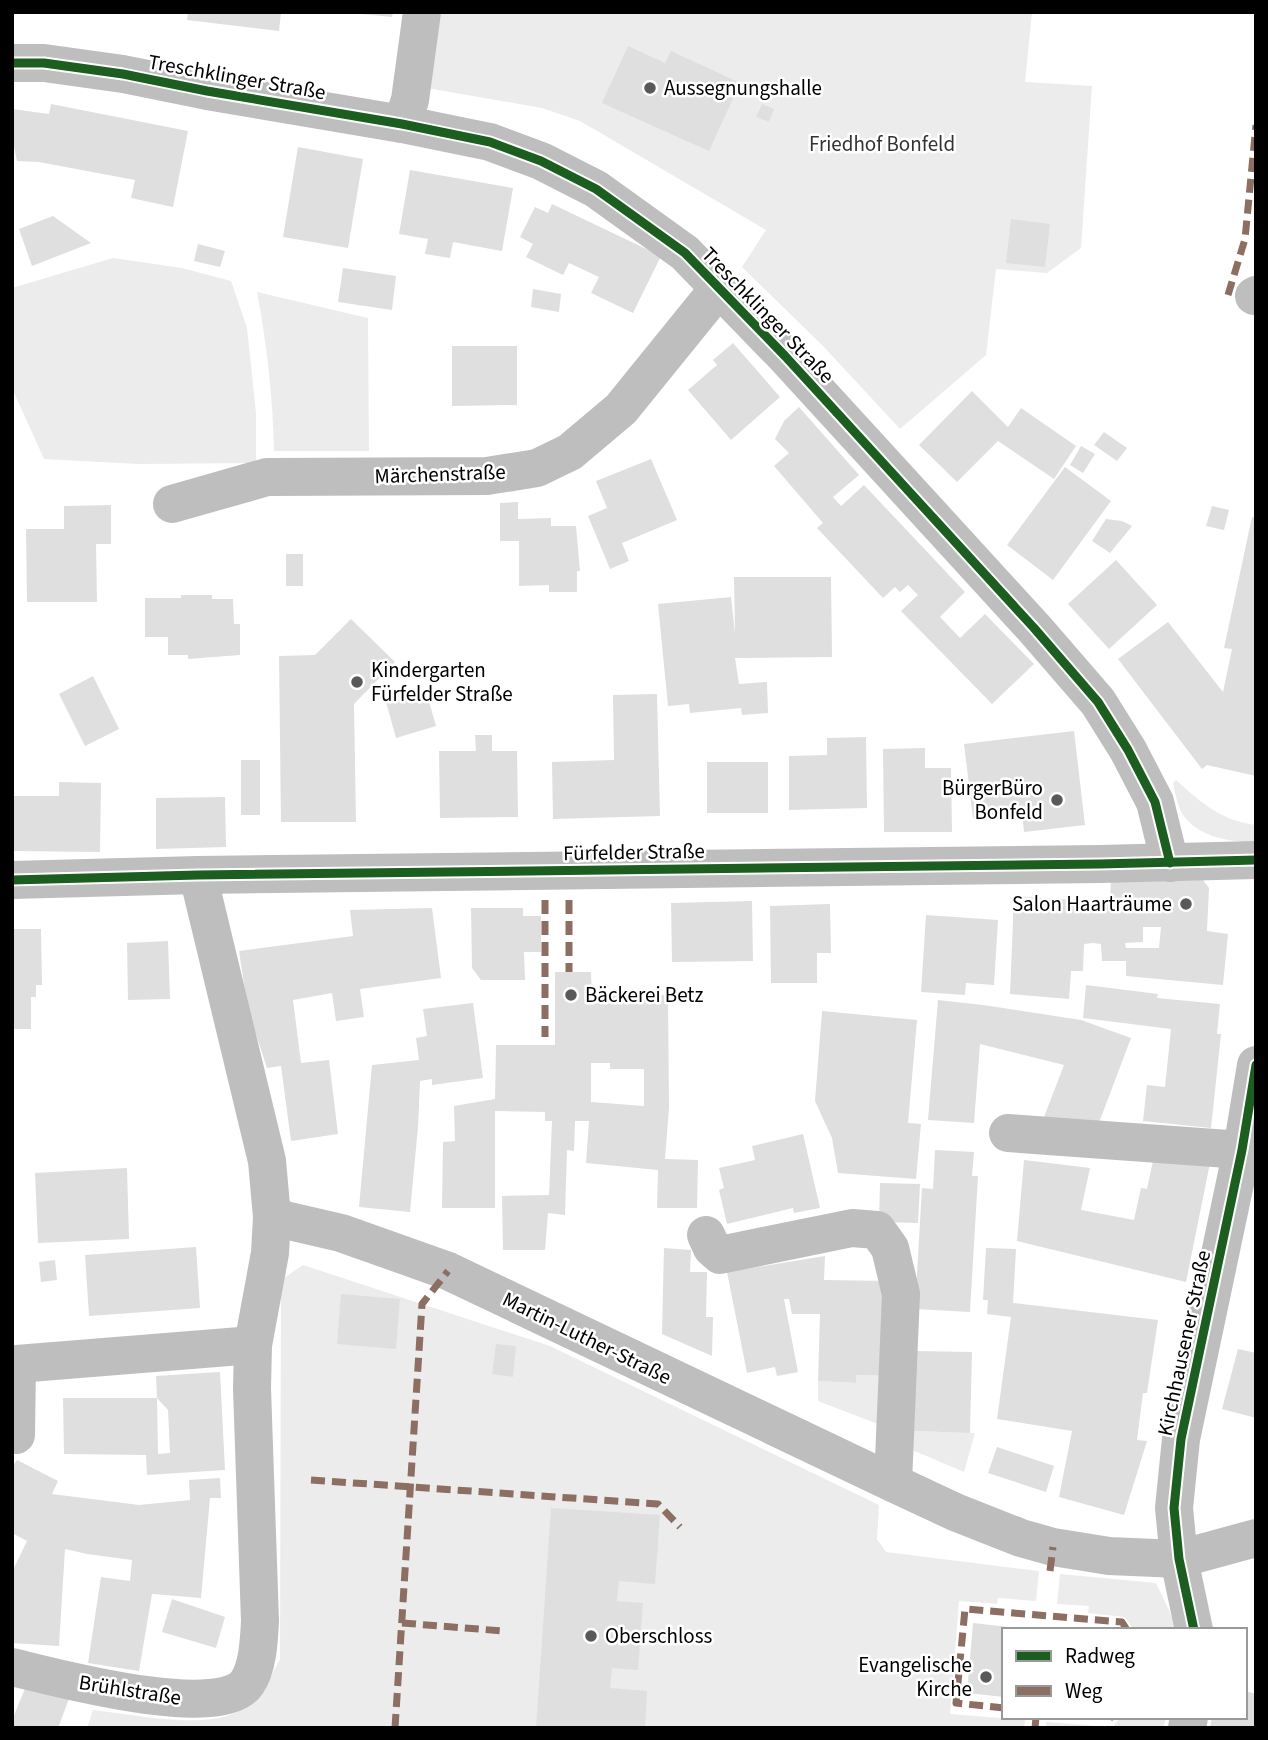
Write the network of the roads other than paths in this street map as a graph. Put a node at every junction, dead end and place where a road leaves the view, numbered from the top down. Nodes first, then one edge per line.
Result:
1 (422, 12) edge
2 (12, 63) edge
3 (402, 124) junction
4 (719, 288) junction
5 (172, 504) dead end
6 (1256, 860) edge
7 (1170, 863) junction
8 (198, 875) junction
9 (12, 880) edge
10 (1256, 1065) edge
11 (1008, 1133) dead end
12 (1244, 1171) edge
13 (272, 1217) junction
14 (706, 1235) dead end
15 (254, 1345) junction
16 (16, 1435) dead end
17 (894, 1483) junction
18 (1256, 1538) edge
19 (1180, 1559) junction
20 (1194, 1628) edge
21 (12, 1667) edge

1 - 3 street
2 - 3 street, Treschklinger Straße
3 - 4 street, Treschklinger Straße
4 - 5 street, Märchenstraße
4 - 7 street, Treschklinger Straße
6 - 7 street, Fürfelder Straße
7 - 8 street, Fürfelder Straße
8 - 9 street, Fürfelder Straße
8 - 13 street
10 - 12 street, Kirchhausener Straße
11 - 12 street
12 - 19 street, Kirchhausener Straße
13 - 15 street
13 - 17 street, Martin-Luther-Straße
14 - 17 street
15 - 16 street
15 - 21 street, Brühlstraße
17 - 19 street, Martin-Luther-Straße
18 - 19 street, Martin-Luther-Straße
19 - 20 street, Kirchhausener Straße

